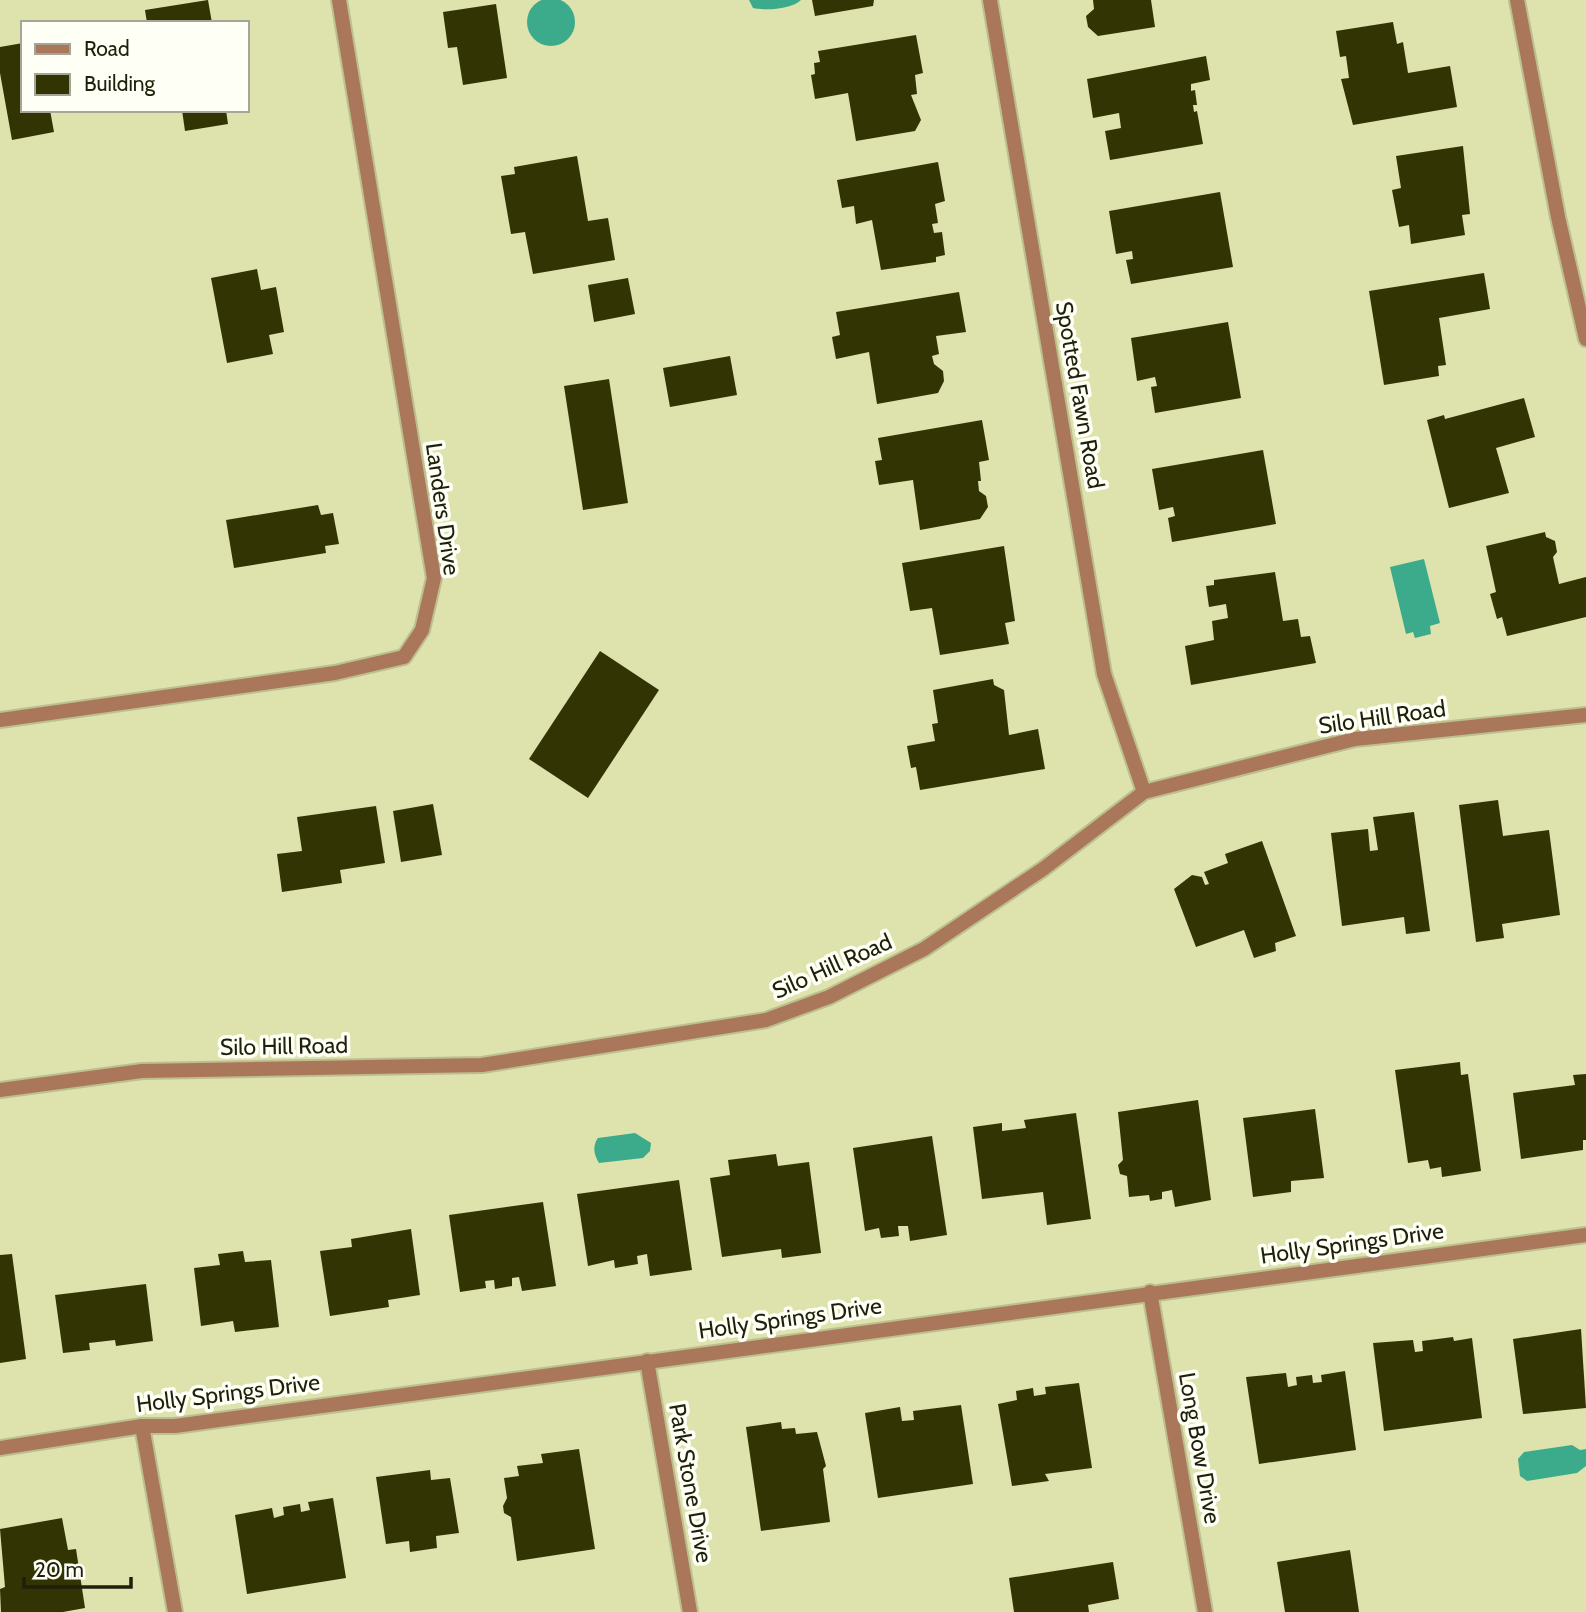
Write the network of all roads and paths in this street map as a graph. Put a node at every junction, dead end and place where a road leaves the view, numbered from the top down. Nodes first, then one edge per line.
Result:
1 (339, 0) edge
2 (990, 0) edge
3 (1517, 0) edge
4 (1586, 339) edge
5 (1586, 715) edge
6 (0, 720) edge
7 (1144, 793) junction
8 (0, 1090) edge
9 (1586, 1235) edge
10 (1150, 1293) junction
11 (647, 1361) junction
12 (142, 1426) junction
13 (0, 1448) edge
14 (175, 1612) edge
15 (690, 1612) edge
16 (1205, 1612) edge

1 - 6 street, Landers Drive
2 - 7 street, Spotted Fawn Road
3 - 4 street
5 - 7 street, Silo Hill Road
7 - 8 street, Silo Hill Road
9 - 10 street, Holly Springs Drive
10 - 11 street, Holly Springs Drive
10 - 16 street, Long Bow Drive
11 - 12 street, Holly Springs Drive
11 - 15 street, Park Stone Drive
12 - 13 street, Holly Springs Drive
12 - 14 street

